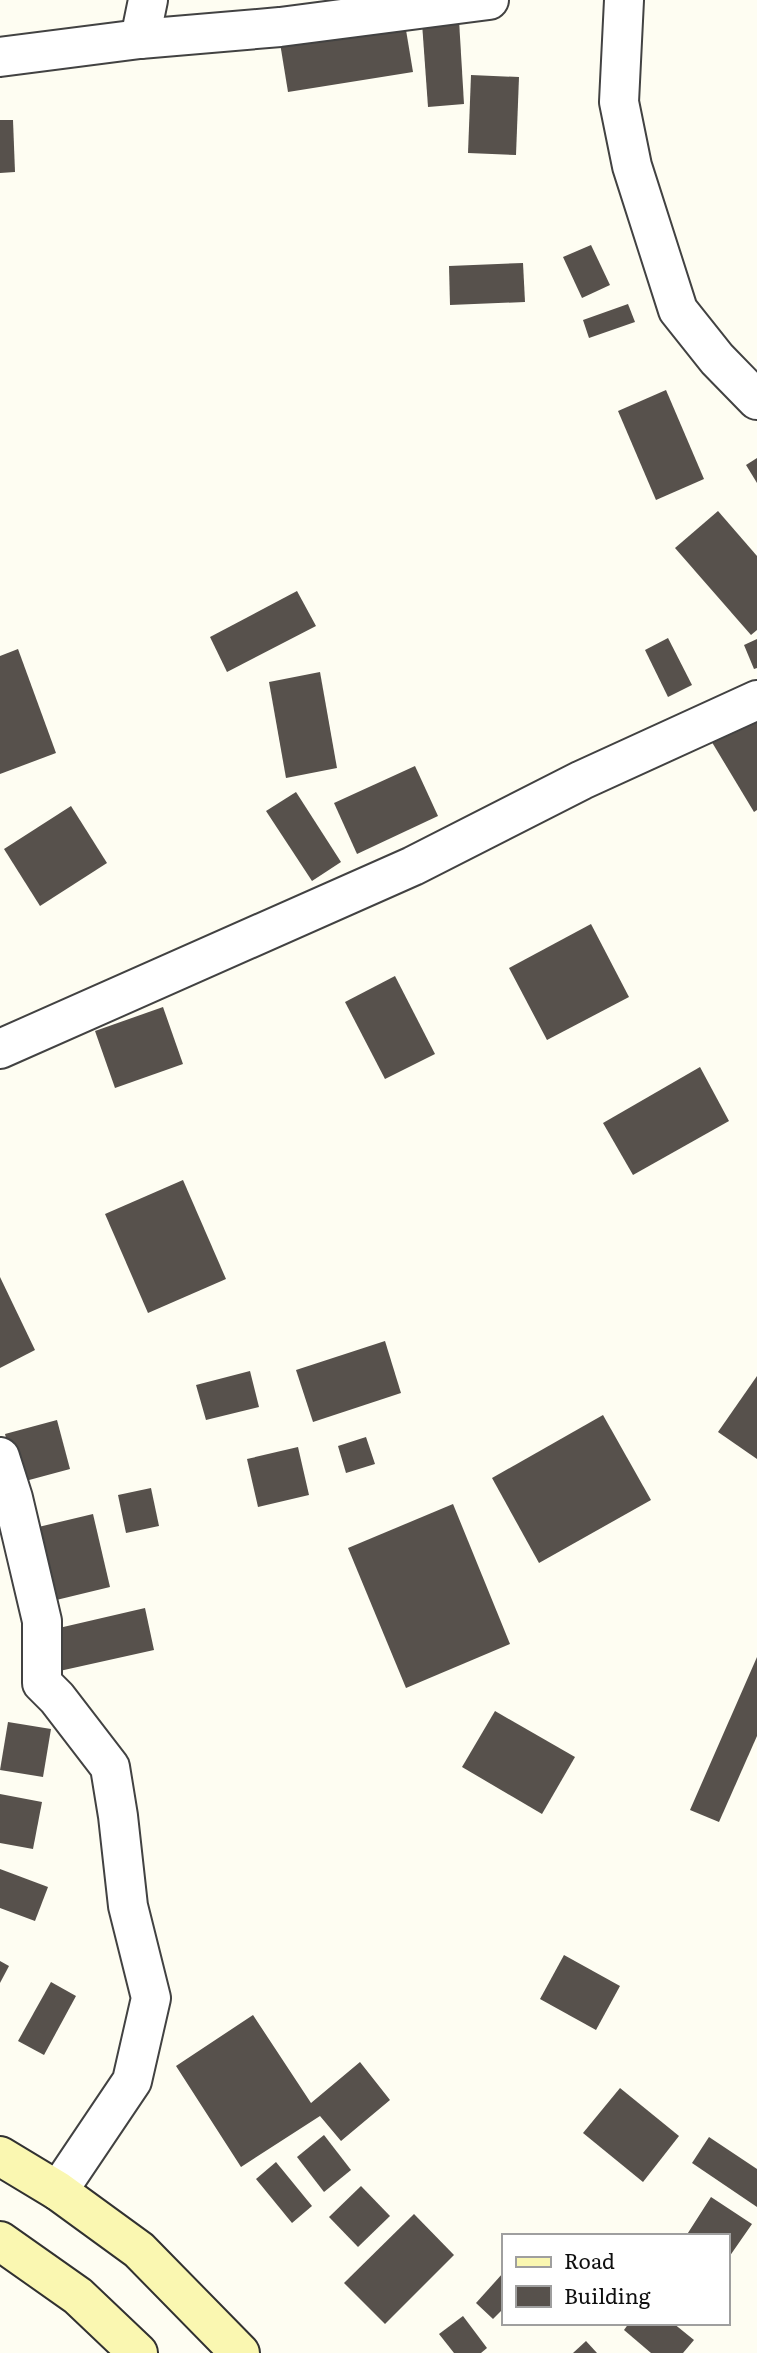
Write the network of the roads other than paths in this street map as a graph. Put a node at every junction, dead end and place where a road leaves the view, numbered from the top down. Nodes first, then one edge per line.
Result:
1 (149, 0) edge
2 (489, 0) edge
3 (624, 0) edge
4 (140, 39) junction
5 (0, 57) edge
6 (757, 400) edge
7 (757, 700) edge
8 (0, 1049) edge
9 (0, 1457) edge
10 (0, 2156) edge
11 (58, 2191) junction
12 (0, 2241) edge
13 (138, 2353) edge
14 (240, 2353) edge

1 - 4 street
2 - 4 street
3 - 6 street
4 - 5 street
7 - 8 street
9 - 11 street
10 - 11 street
11 - 14 street
12 - 13 street

